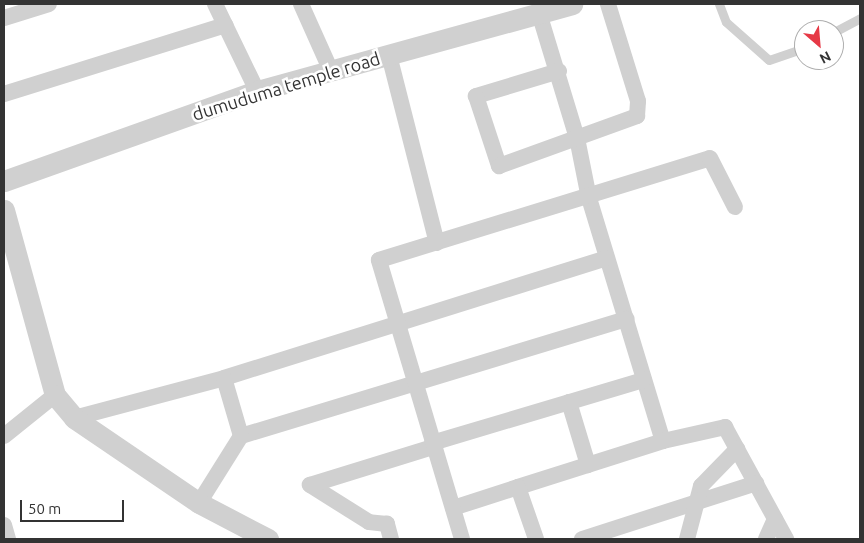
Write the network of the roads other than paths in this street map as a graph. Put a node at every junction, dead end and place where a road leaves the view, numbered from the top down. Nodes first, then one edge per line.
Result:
1 (49, 4) edge
2 (215, 4) edge
3 (300, 4) edge
4 (572, 4) edge
5 (608, 4) edge
6 (719, 4) edge
7 (540, 13) junction
8 (4, 18) edge
9 (860, 18) edge
10 (226, 26) junction
11 (844, 27) edge
12 (794, 51) edge
13 (389, 55) junction
14 (331, 71) junction
15 (559, 71) junction
16 (257, 90) junction
17 (4, 94) edge
18 (577, 138) junction
19 (4, 180) edge
20 (589, 198) junction
21 (735, 207) dead end
22 (4, 210) edge
23 (437, 243) junction
24 (607, 258) junction
25 (627, 318) junction
26 (397, 323) junction
27 (224, 378) junction
28 (644, 380) junction
29 (414, 384) junction
30 (55, 396) junction
31 (569, 402) junction
32 (74, 418) junction
33 (4, 436) edge
34 (241, 436) junction
35 (663, 442) junction
36 (433, 445) junction
37 (737, 449) junction
38 (588, 465) junction
39 (756, 483) junction
40 (518, 487) junction
41 (698, 502) junction
42 (199, 503) junction
43 (453, 508) junction
44 (775, 519) junction
45 (4, 524) edge
46 (8, 539) edge
47 (268, 539) edge
48 (391, 539) edge
49 (462, 539) edge
50 (536, 539) edge
51 (582, 539) edge
52 (687, 539) edge
53 (766, 539) edge
54 (786, 539) edge

1 - 8 street
2 - 10 street
3 - 14 street
4 - 7 street, dumuduma temple road
5 - 18 street
6 - 12 lane
7 - 13 street, dumuduma temple road
7 - 15 street
9 - 11 lane
10 - 16 street
10 - 17 street
13 - 14 street, dumuduma temple road
13 - 23 street
14 - 16 street, dumuduma temple road
15 - 18 street
15 - 18 street
16 - 19 street, dumuduma temple road
18 - 20 street
20 - 21 street
20 - 23 street
20 - 24 street
22 - 30 street
23 - 26 street
24 - 25 street
24 - 26 street
25 - 28 street
25 - 29 street
26 - 27 street
26 - 29 street
27 - 32 street
27 - 34 street
28 - 31 street
28 - 35 street
29 - 34 street
29 - 36 street
30 - 32 street
30 - 33 street
31 - 36 street
31 - 38 street
32 - 42 street
34 - 42 street
35 - 37 street
35 - 38 street
36 - 43 street
36 - 48 street
37 - 39 street
37 - 41 street
38 - 40 street
39 - 41 street
39 - 44 street
40 - 43 street
40 - 50 street
41 - 51 street
41 - 52 street
42 - 47 street
43 - 49 street
44 - 53 street
44 - 54 street
45 - 46 street

